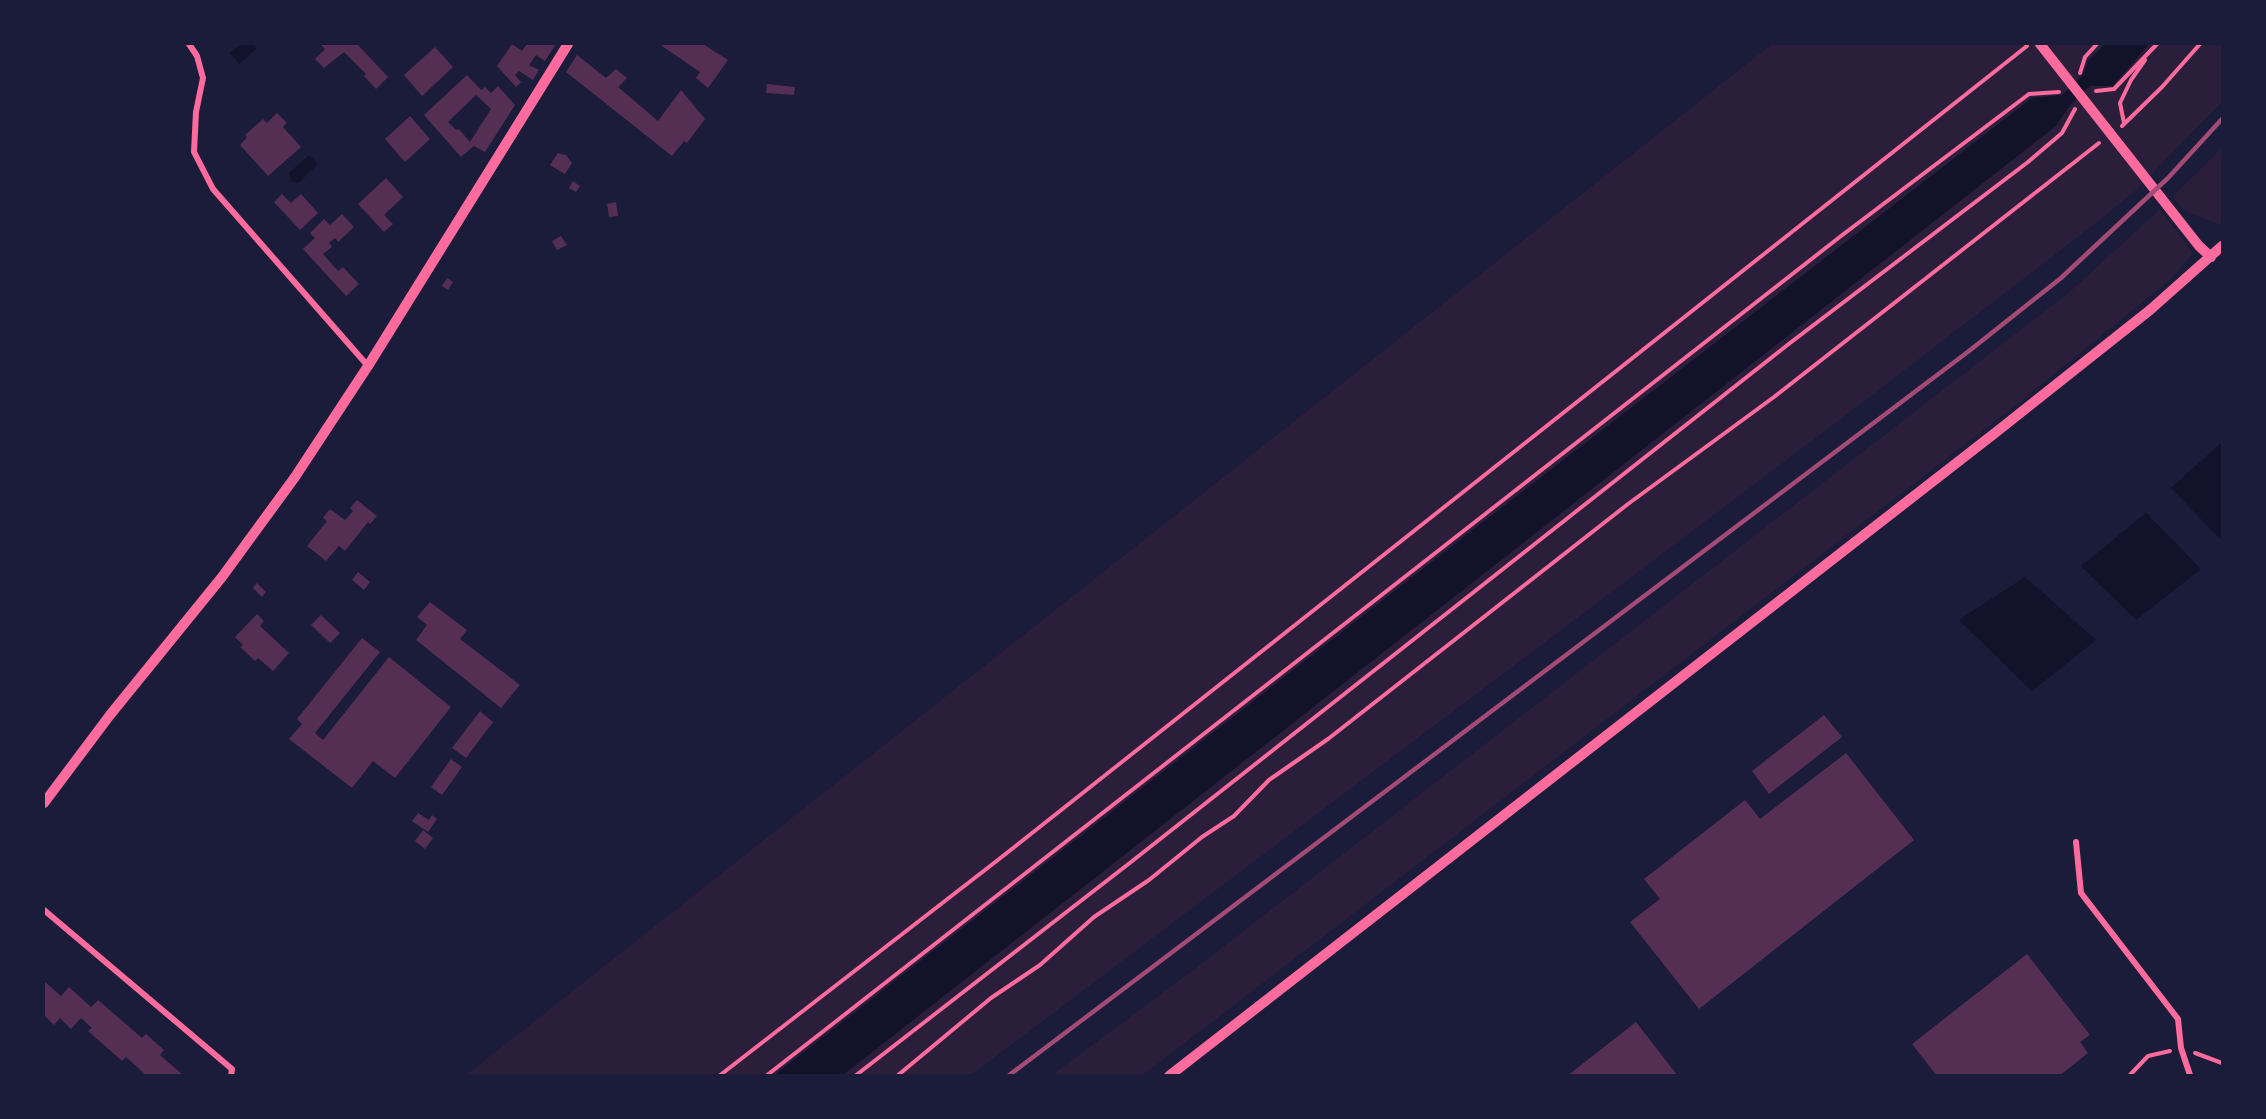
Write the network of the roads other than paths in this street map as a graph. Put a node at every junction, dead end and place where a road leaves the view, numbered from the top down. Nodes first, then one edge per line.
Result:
1 (189, 44) edge
2 (568, 44) edge
3 (2040, 44) edge
4 (2223, 246) edge
5 (2211, 257) junction
6 (368, 366) junction
7 (44, 803) edge
8 (2076, 843) dead end
9 (44, 910) edge
10 (2190, 1075) edge
11 (231, 1076) edge
12 (1169, 1076) edge

1 - 6 street
2 - 6 street
3 - 5 street
4 - 5 street
5 - 12 street
6 - 7 street
8 - 10 street
9 - 11 street

